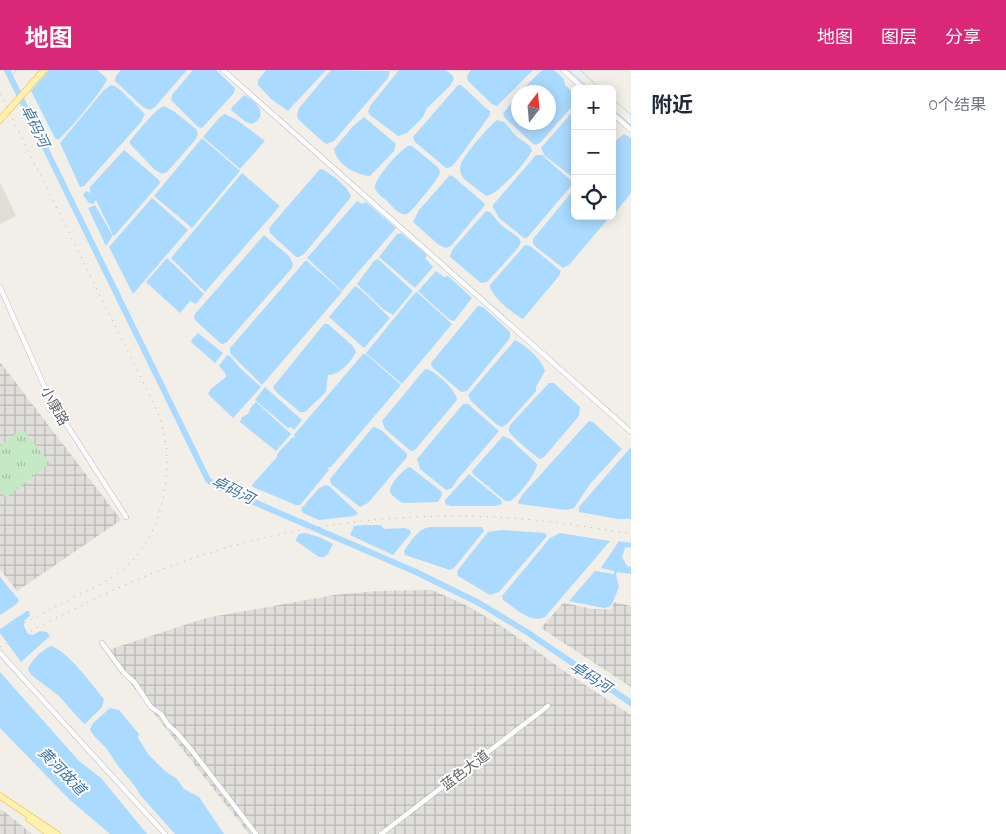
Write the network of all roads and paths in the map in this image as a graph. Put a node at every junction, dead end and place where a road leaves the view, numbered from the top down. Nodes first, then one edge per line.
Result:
1 (44, 70) edge
2 (223, 70) edge
3 (563, 70) edge
4 (580, 85) edge
5 (616, 117) edge
6 (0, 120) edge
7 (631, 130) edge
8 (0, 287) edge
9 (631, 432) edge
10 (126, 517) dead end
11 (102, 643) dead end
12 (0, 653) edge
13 (548, 706) dead end
14 (0, 796) edge
15 (0, 800) edge
16 (49, 834) edge
17 (57, 834) edge
18 (165, 834) edge
19 (256, 834) edge
20 (381, 834) edge

1 - 6 main road
2 - 9 street
3 - 4 street
5 - 7 street
8 - 10 street, 小康路
11 - 19 street
12 - 18 street
13 - 20 street, 蓝色大道
14 - 17 main road
15 - 16 main road

